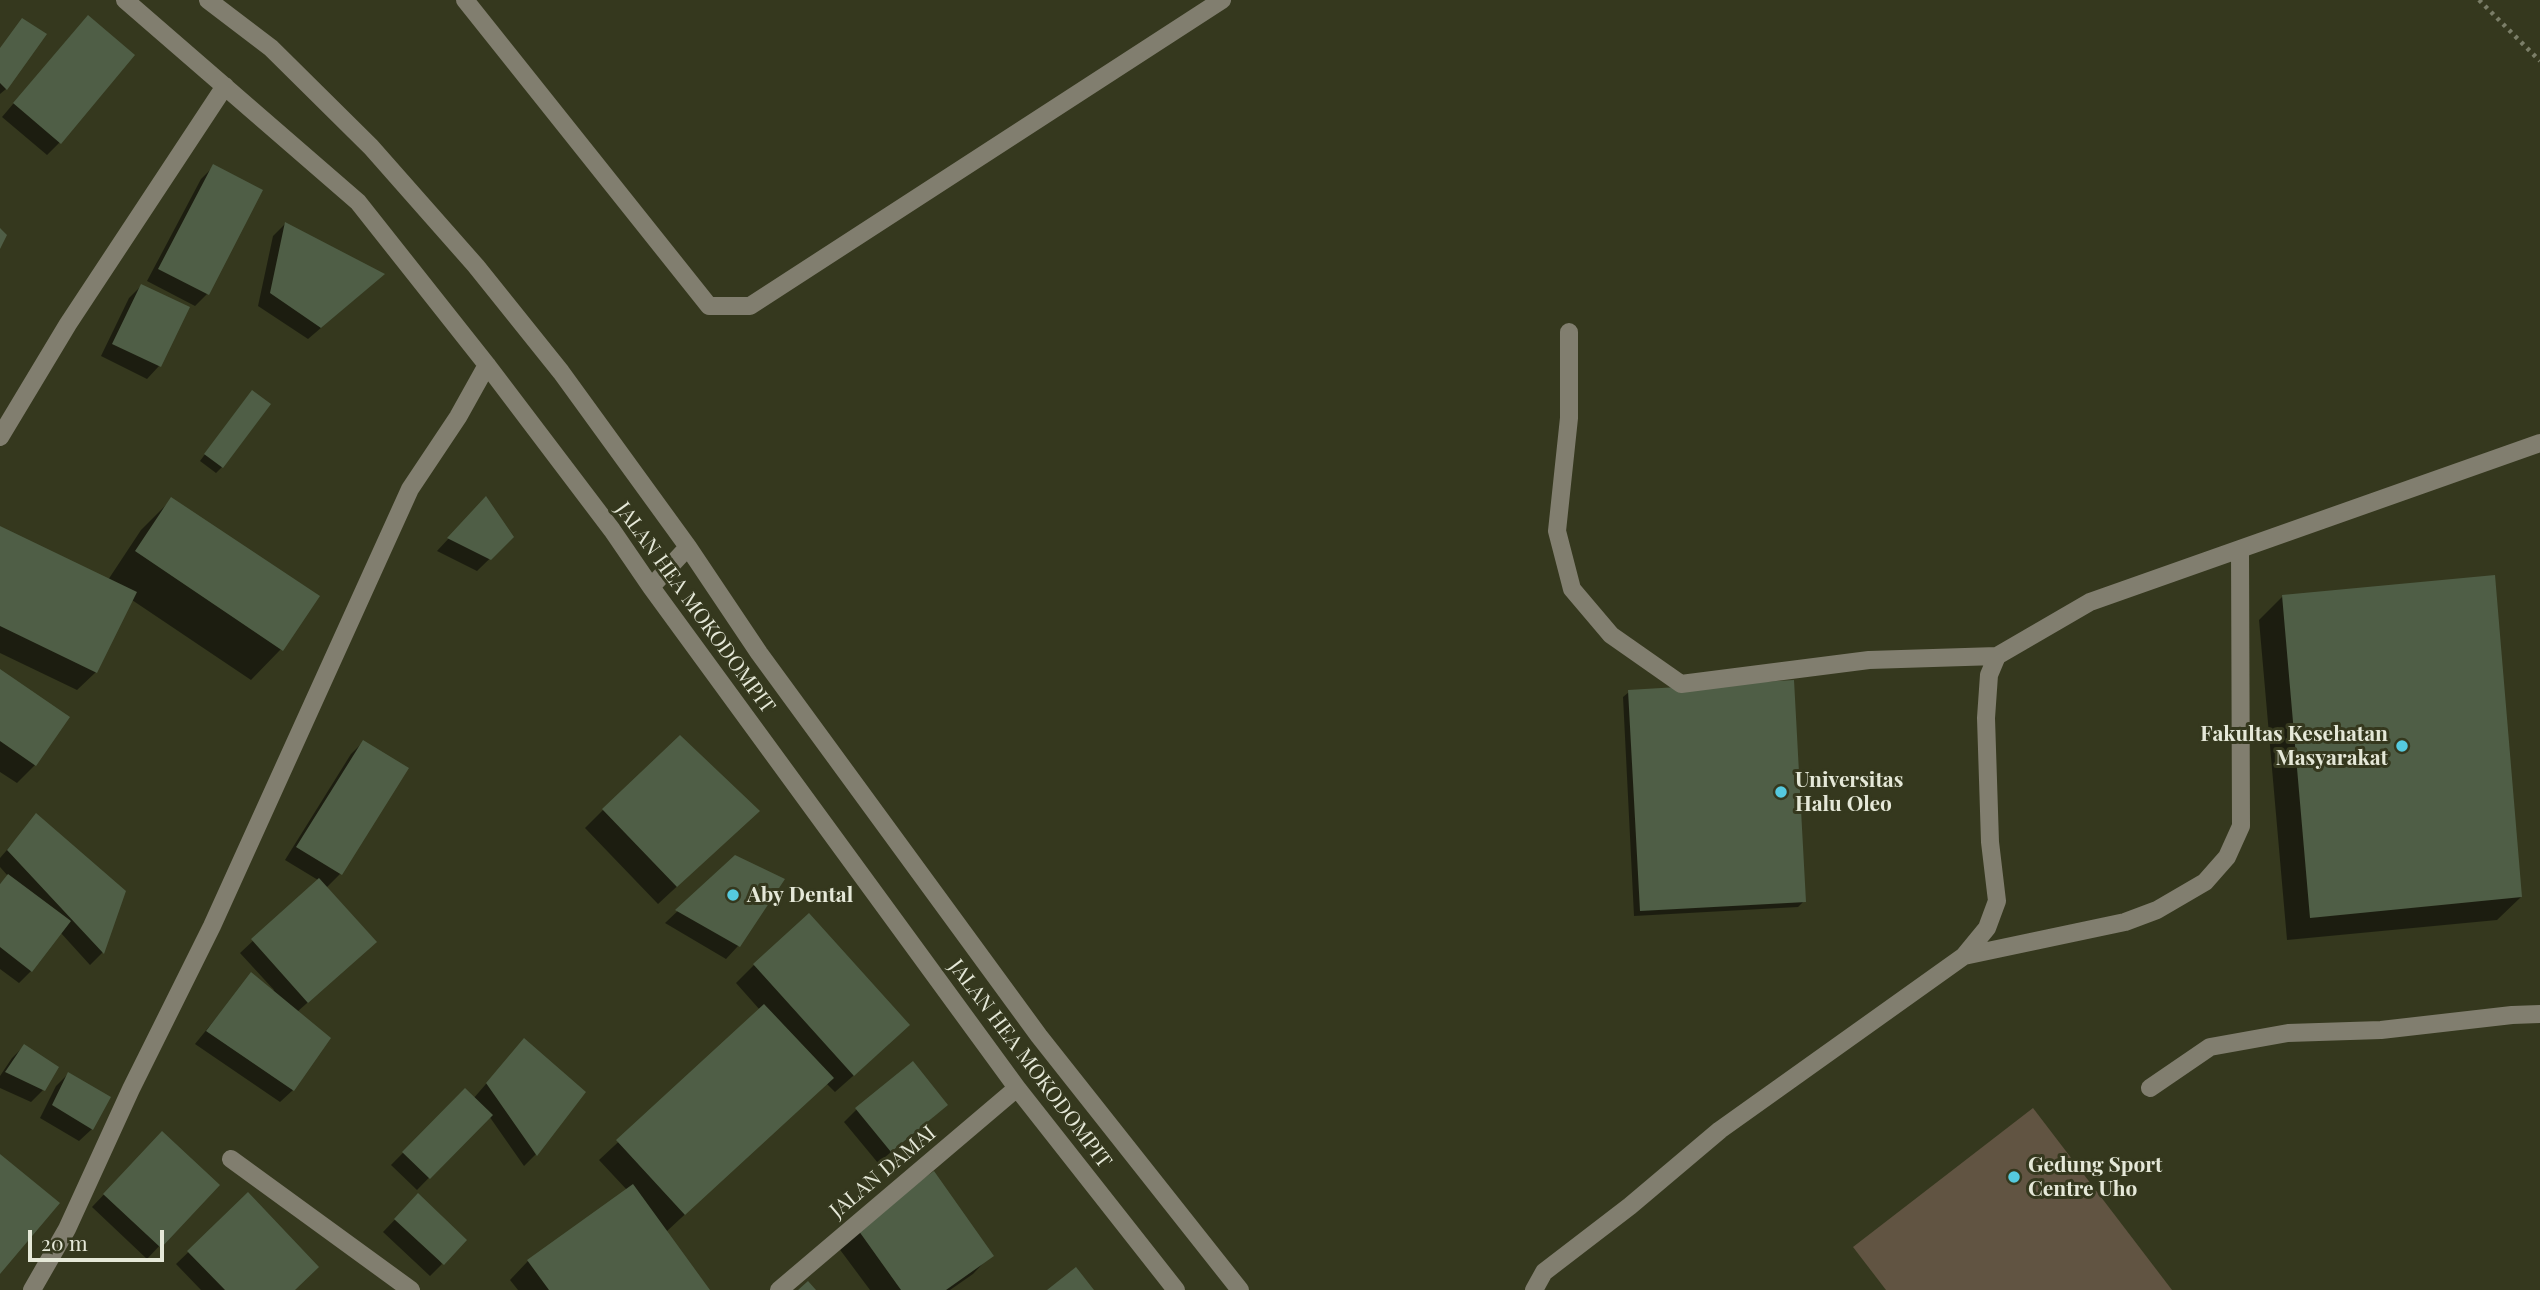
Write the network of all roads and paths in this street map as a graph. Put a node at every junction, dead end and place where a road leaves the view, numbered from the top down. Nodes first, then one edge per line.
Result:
1 (125, 0) edge
2 (208, 0) edge
3 (465, 0) edge
4 (1222, 0) edge
5 (2479, 0) edge
6 (2540, 61) edge
7 (225, 86) junction
8 (1569, 332) dead end
9 (487, 365) junction
10 (0, 437) edge
11 (2540, 443) edge
12 (688, 547) junction
13 (2240, 550) junction
14 (652, 587) junction
15 (1997, 656) junction
16 (1964, 956) junction
17 (2540, 1014) edge
18 (1017, 1088) junction
19 (2150, 1088) dead end
20 (230, 1159) dead end
21 (32, 1290) edge
22 (411, 1290) edge
23 (779, 1290) edge
24 (1176, 1290) edge
25 (1240, 1290) edge
26 (1534, 1290) edge

1 - 7 street, JALAN HEA MOKODOMPIT
2 - 12 street, JALAN HEA MOKODOMPIT
3 - 4 street
5 - 6 path
7 - 9 street, JALAN HEA MOKODOMPIT
7 - 10 street
8 - 15 street
9 - 14 street, JALAN HEA MOKODOMPIT
9 - 21 street
11 - 13 street
12 - 14 street
12 - 25 street, JALAN HEA MOKODOMPIT
13 - 15 street
13 - 16 street
14 - 18 street, JALAN HEA MOKODOMPIT
15 - 16 street
16 - 26 street
17 - 19 street
18 - 23 street, JALAN DAMAI
18 - 24 street, JALAN HEA MOKODOMPIT
20 - 22 street

